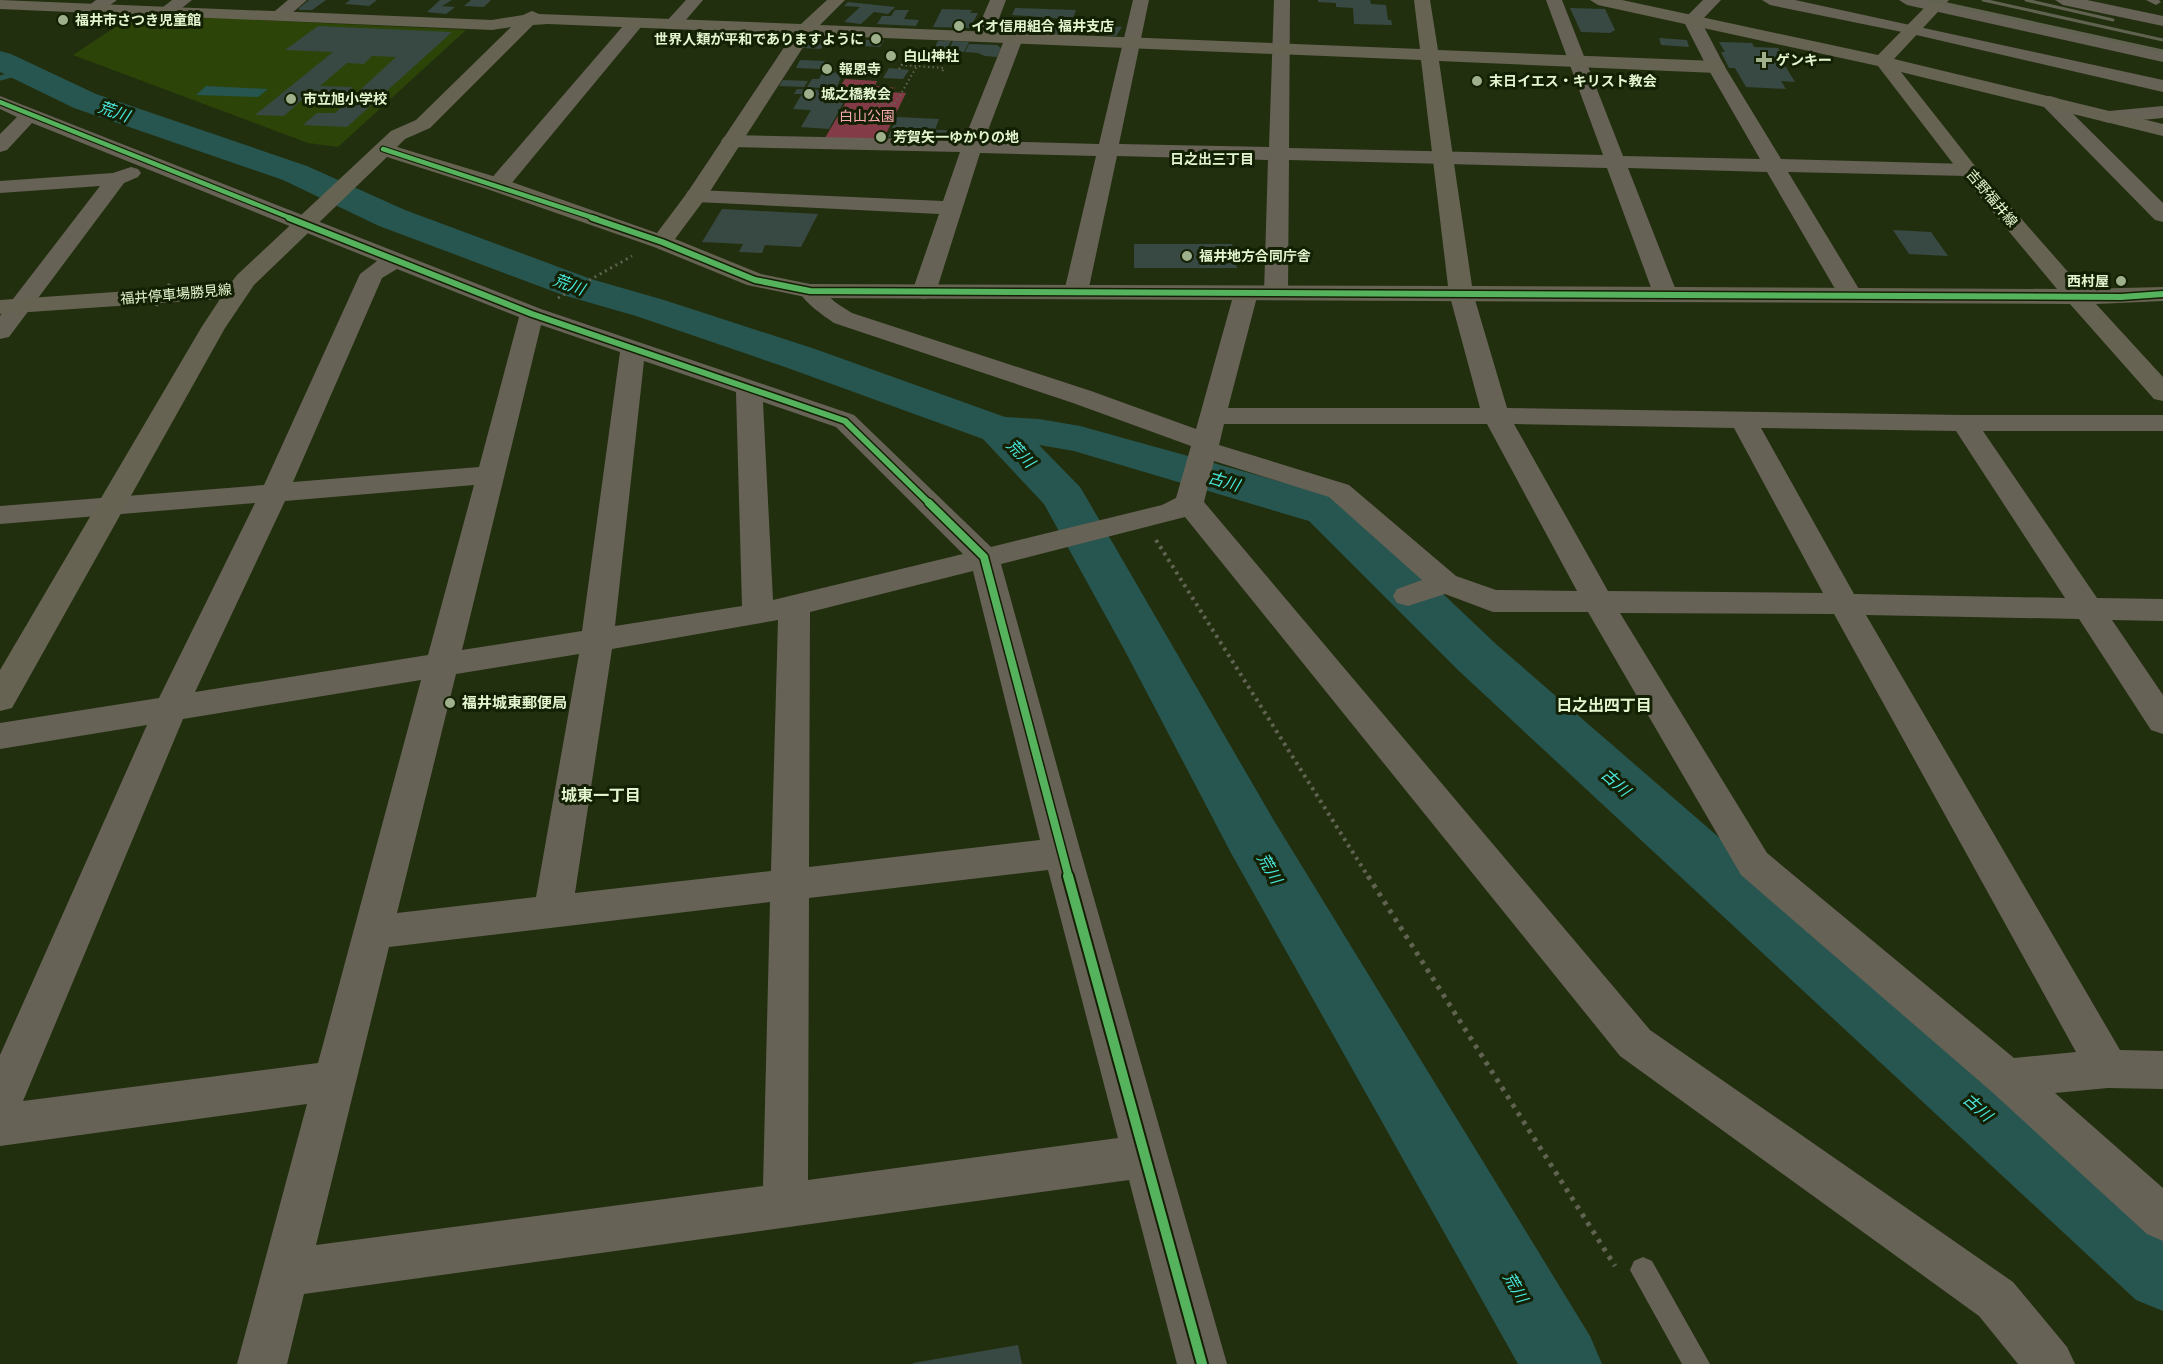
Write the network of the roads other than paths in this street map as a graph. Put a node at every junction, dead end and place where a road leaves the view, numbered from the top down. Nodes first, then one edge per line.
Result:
1 (184, 0) edge
2 (299, 0) edge
3 (519, 0) edge
4 (549, 0) edge
5 (694, 0) edge
6 (837, 0) edge
7 (998, 0) edge
8 (1141, 0) edge
9 (1282, 0) edge
10 (1422, 0) edge
11 (1554, 0) edge
12 (1598, 0) edge
13 (1713, 0) edge
14 (1770, 0) edge
15 (1907, 0) edge
16 (2063, 0) edge
17 (2157, 1) edge
18 (1937, 3) edge
19 (0, 4) edge
20 (102, 4) edge
21 (2107, 9) junction
22 (167, 10) junction
23 (278, 16) junction
24 (529, 19) junction
25 (1692, 20) junction
26 (2163, 21) edge
27 (635, 23) junction
28 (674, 24) junction
29 (492, 25) junction
30 (1912, 29) junction
31 (805, 30) junction
32 (983, 37) junction
33 (1014, 38) junction
34 (476, 40) dead end
35 (1130, 44) junction
36 (1281, 49) junction
37 (1429, 56) junction
38 (2163, 57) edge
39 (1578, 62) junction
40 (1884, 62) junction
41 (1716, 67) junction
42 (2163, 86) edge
43 (0, 102) edge
44 (2050, 102) junction
45 (2163, 112) edge
46 (401, 114) dead end
47 (29, 116) junction
48 (2109, 117) junction
49 (2163, 130) edge
50 (731, 141) junction
51 (391, 142) junction
52 (0, 146) edge
53 (972, 146) junction
54 (1108, 150) junction
55 (1280, 154) junction
56 (1443, 157) junction
57 (1616, 162) junction
58 (152, 164) junction
59 (1775, 165) junction
60 (1968, 170) junction
61 (117, 179) junction
62 (498, 185) junction
63 (0, 187) edge
64 (696, 196) junction
65 (951, 208) junction
66 (2163, 215) edge
67 (306, 222) junction
68 (662, 242) junction
69 (393, 261) junction
70 (238, 291) junction
71 (810, 291) junction
72 (924, 292) junction
73 (1076, 292) junction
74 (1246, 293) junction
75 (1276, 293) junction
76 (1461, 293) junction
77 (1665, 293) junction
78 (1850, 294) junction
79 (2163, 294) edge
80 (2075, 295) junction
81 (10, 306) edge
82 (541, 309) junction
83 (0, 332) edge
84 (633, 349) junction
85 (749, 390) junction
86 (2163, 393) edge
87 (1211, 416) junction
88 (1496, 416) junction
89 (1742, 418) junction
90 (1964, 423) junction
91 (2163, 423) edge
92 (1204, 450) junction
93 (490, 475) junction
94 (274, 493) junction
95 (1191, 496) junction
96 (110, 506) junction
97 (0, 515) edge
98 (984, 557) junction
99 (1598, 602) junction
100 (1844, 604) junction
101 (2087, 609) junction
102 (776, 610) junction
103 (2163, 610) edge
104 (597, 640) junction
105 (441, 665) junction
106 (0, 699) edge
107 (170, 710) junction
108 (2163, 721) edge
109 (0, 736) edge
110 (1062, 853) junction
111 (790, 884) junction
112 (554, 911) junction
113 (373, 932) junction
114 (2108, 1069) junction
115 (2163, 1070) edge
116 (2007, 1078) junction
117 (334, 1081) junction
118 (0, 1104) edge
119 (0, 1125) edge
120 (1145, 1156) junction
121 (785, 1205) junction
122 (2163, 1218) edge
123 (1632, 1272) road end
124 (285, 1273) junction
125 (261, 1364) edge
126 (1202, 1364) edge
127 (1697, 1364) edge
128 (2049, 1364) edge

1 - 22 street
2 - 23 street
3 - 29 street
4 - 24 street, 福井停車場勝見線
5 - 28 street
6 - 31 street
7 - 32 street
8 - 35 street
9 - 36 street
10 - 37 street
11 - 39 street
12 - 25 street
13 - 25 street
14 - 30 street
15 - 18 street
16 - 21 street
17 - 21 street
18 - 30 street
18 - 38 street
19 - 20 street
20 - 22 street
21 - 26 street
22 - 23 street
23 - 29 street
24 - 27 street
24 - 29 street
24 - 51 street, 福井停車場勝見線
25 - 40 street
25 - 41 street
27 - 28 street
27 - 62 street
28 - 31 street
29 - 34 street
30 - 40 street
30 - 42 street
31 - 32 street
31 - 50 street
32 - 33 street
33 - 35 street
33 - 53 street
35 - 36 street
35 - 54 street
36 - 37 street
36 - 55 street
37 - 39 street
37 - 56 street
39 - 41 street
39 - 57 street
40 - 44 street
40 - 60 street, 吉野福井線
41 - 59 street
43 - 47 street
44 - 48 street
44 - 66 street
45 - 48 street
46 - 51 street
47 - 52 street
47 - 58 street
48 - 49 street
50 - 53 street
50 - 64 street
51 - 62 street
51 - 67 street, 福井停車場勝見線
53 - 54 street
53 - 65 street
54 - 55 street
54 - 73 street
55 - 56 street
55 - 75 street
56 - 57 street
56 - 76 street
57 - 59 street
57 - 77 street
58 - 61 street
58 - 67 street
59 - 60 street
59 - 78 street
60 - 80 street, 吉野福井線
61 - 63 street
61 - 81 street
62 - 68 street
64 - 65 street
64 - 68 street
65 - 72 street
67 - 69 street
67 - 70 street, 福井停車場勝見線
68 - 71 street
69 - 82 street
69 - 94 street
70 - 81 street, 福井停車場勝見線
70 - 96 street
71 - 72 street
71 - 92 street
72 - 73 street
73 - 74 street
74 - 75 street
74 - 87 street
75 - 76 street
76 - 77 street
76 - 88 street
77 - 78 street
78 - 80 street
79 - 80 street
80 - 86 street, 吉野福井線
81 - 83 street
82 - 84 street
82 - 93 street
84 - 85 street
84 - 104 street
85 - 98 street
85 - 102 street
87 - 88 street
87 - 92 street
88 - 89 street
88 - 99 street
89 - 90 street
89 - 100 street
90 - 91 street
90 - 101 street
92 - 95 street
92 - 99 street
93 - 94 street
93 - 105 street
94 - 96 street
94 - 107 street
95 - 98 street
95 - 128 street
96 - 97 street
96 - 106 street
98 - 102 street
98 - 110 street
99 - 100 street
99 - 116 street
100 - 101 street
100 - 114 street
101 - 103 street
101 - 108 street
102 - 104 street
102 - 111 street
104 - 105 street
104 - 112 street
105 - 107 street
105 - 113 street
107 - 109 street
107 - 118 street
110 - 111 street
110 - 120 street
111 - 112 street
111 - 121 street
112 - 113 street
113 - 117 street
114 - 115 street
114 - 116 street
116 - 122 street
117 - 119 street
117 - 124 street
120 - 121 street
120 - 126 street
121 - 124 street
123 - 127 lane
124 - 125 street

